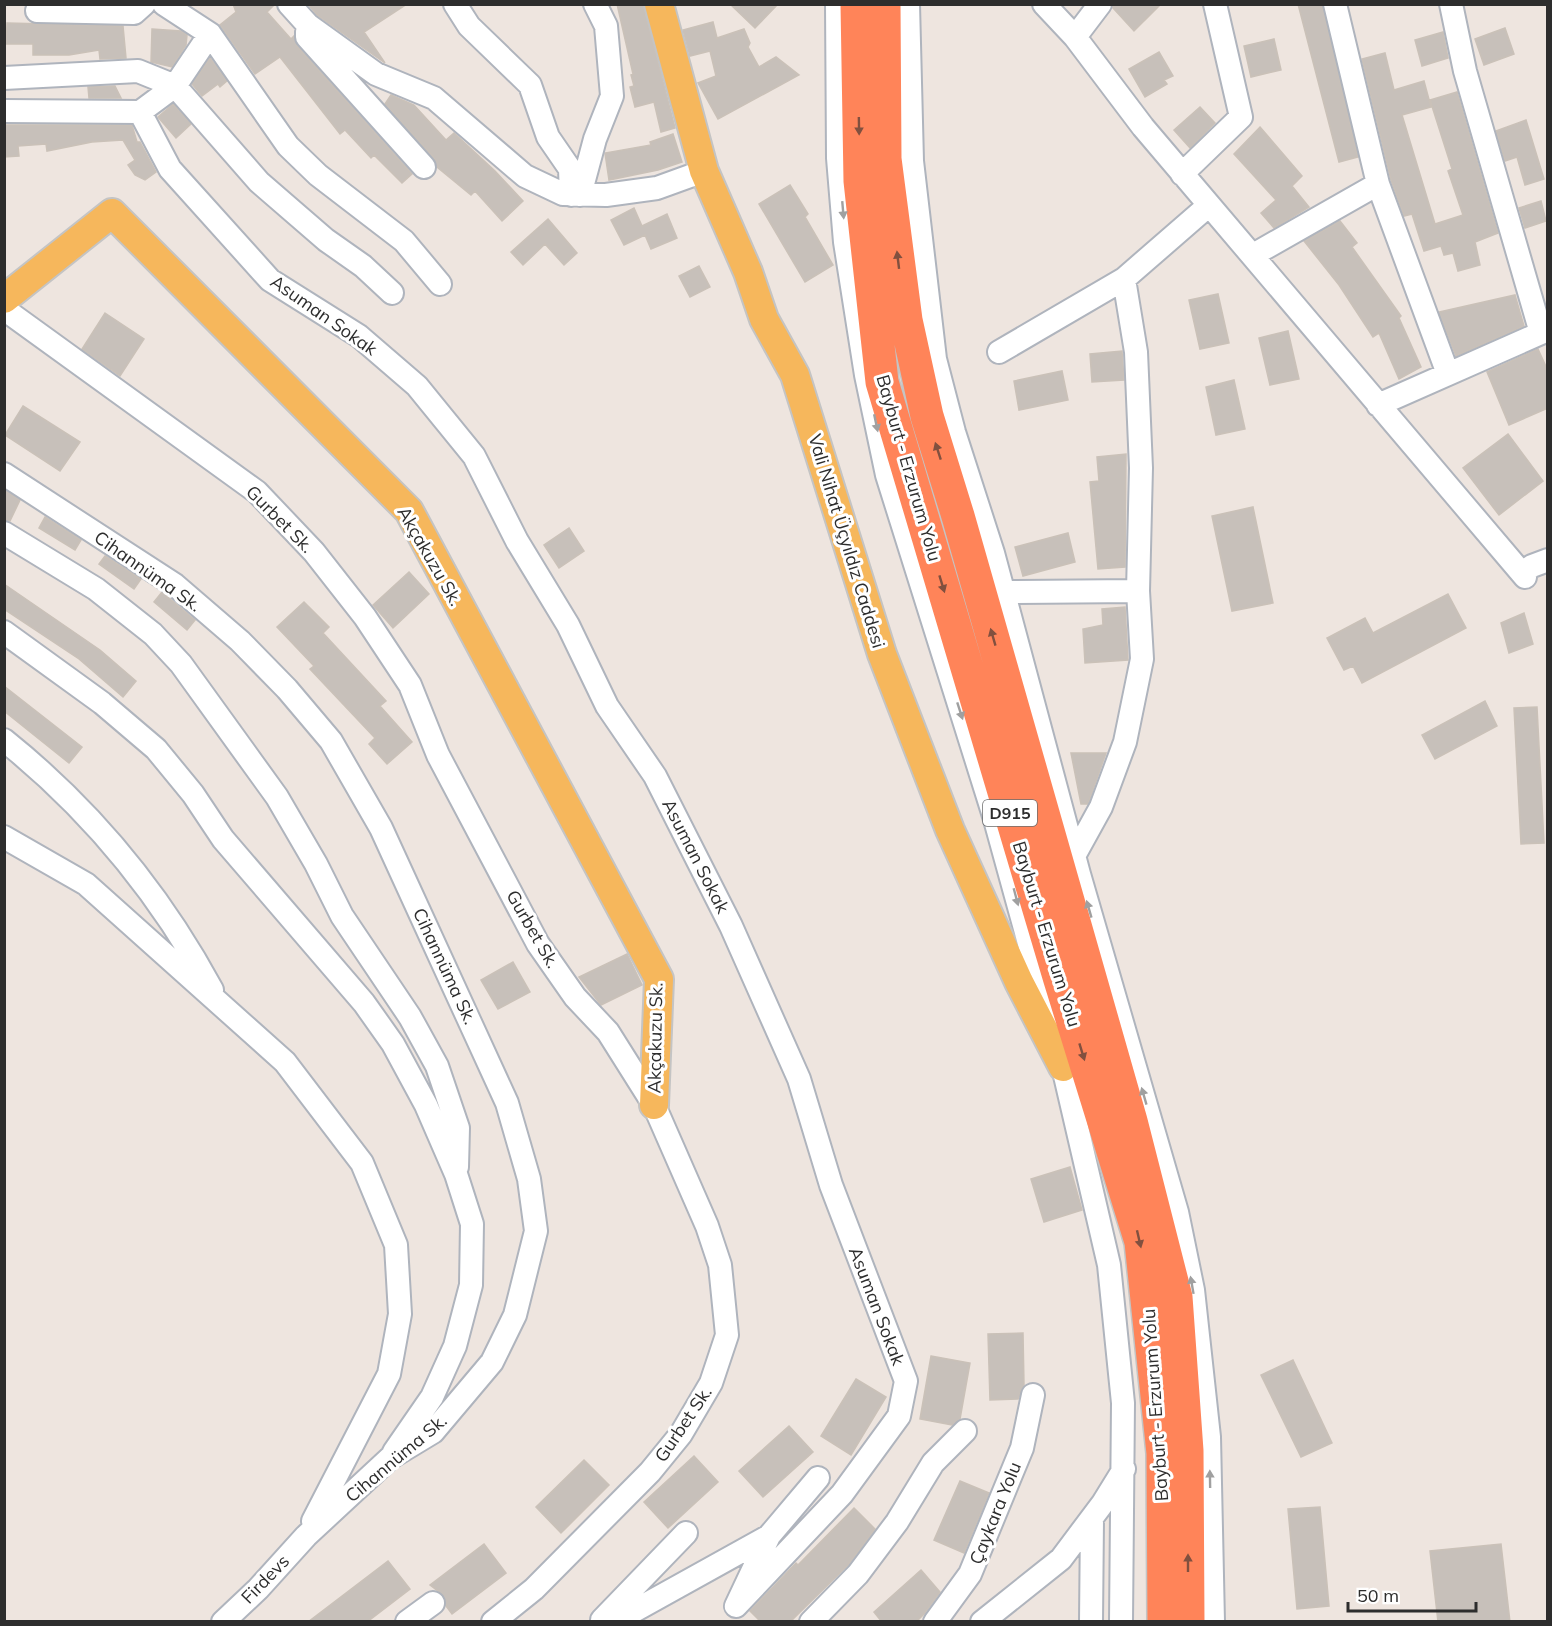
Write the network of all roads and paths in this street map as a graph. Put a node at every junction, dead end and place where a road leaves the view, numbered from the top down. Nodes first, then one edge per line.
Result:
1 (144, 4) edge
2 (164, 4) edge
3 (289, 4) edge
4 (454, 4) edge
5 (595, 4) edge
6 (659, 4) edge
7 (837, 4) edge
8 (857, 4) edge
9 (884, 4) edge
10 (908, 4) edge
11 (1044, 4) edge
12 (1100, 4) edge
13 (1215, 4) edge
14 (1335, 4) edge
15 (1451, 4) edge
16 (37, 11) dead end
17 (308, 25) junction
18 (210, 34) junction
19 (1076, 37) junction
20 (4, 78) edge
21 (175, 87) junction
22 (4, 111) edge
23 (140, 112) junction
24 (424, 167) dead end
25 (705, 171) junction
26 (1182, 174) junction
27 (1378, 184) junction
28 (576, 195) junction
29 (1208, 206) junction
30 (1253, 255) junction
31 (1124, 279) junction
32 (440, 284) dead end
33 (392, 293) dead end
34 (4, 299) edge
35 (4, 309) edge
36 (1544, 333) edge
37 (999, 352) dead end
38 (1448, 374) junction
39 (1378, 405) junction
40 (4, 474) edge
41 (4, 533) edge
42 (1548, 560) edge
43 (1138, 591) junction
44 (1003, 592) junction
45 (4, 632) edge
46 (4, 740) edge
47 (4, 837) edge
48 (1074, 856) junction
49 (220, 1005) junction
50 (1063, 1067) junction
51 (654, 1105) junction
52 (456, 1174) junction
53 (1033, 1395) dead end
54 (966, 1431) dead end
55 (390, 1458) junction
56 (1125, 1467) junction
57 (818, 1478) dead end
58 (1092, 1520) junction
59 (686, 1533) dead end
60 (306, 1536) junction
61 (768, 1536) junction
62 (433, 1603) dead end
63 (732, 1613) edge
64 (224, 1622) edge
65 (407, 1622) edge
66 (493, 1622) edge
67 (601, 1622) edge
68 (614, 1622) edge
69 (811, 1622) edge
70 (935, 1622) edge
71 (982, 1622) edge
72 (1091, 1622) edge
73 (1121, 1622) edge
74 (1164, 1622) edge
75 (1188, 1622) edge
76 (1213, 1622) edge

1 - 16 street
2 - 18 street
3 - 17 street
4 - 28 street
5 - 28 street
6 - 25 main road, Vali Nihat Üçyıldız Caddesi
7 -> 50 street
8 -> 74 highway, Bayburt - Erzurum Yolu / D915
75 -> 9 highway, Bayburt - Erzurum Yolu / D915
10 - 44 street
11 - 19 street
12 - 19 street
13 - 26 street
14 - 27 street
15 - 36 street
17 - 24 street
17 - 28 street
18 - 21 street
18 - 32 street
19 - 26 street
20 - 21 street
21 - 23 street
21 - 33 street
22 - 23 street
23 - 63 street, Asuman Sokak
25 - 28 street
25 - 50 main road, Vali Nihat Üçyıldız Caddesi
26 - 29 street
27 - 30 street
27 - 38 street
29 - 30 street
29 - 31 street
30 - 39 street
31 - 37 street
31 - 43 street
34 - 51 main road, Akçakuzu Sk.
35 - 51 street, Gurbet Sk.
36 - 38 street
38 - 39 street
39 - 42 street
40 - 55 street, Cihannüma Sk.
41 - 52 street
43 - 44 street
43 - 48 street
44 - 48 street
45 - 52 street
46 - 49 street
47 - 49 street
76 -> 48 street
49 - 60 street
50 - 56 street
51 - 66 street, Gurbet Sk.
52 - 55 street
53 - 70 street, Çaykara Yolu
54 - 69 street
55 - 60 street, Cihannüma Sk.
56 - 58 street
56 - 73 street
57 - 61 street
58 - 71 street
58 - 72 street
59 - 67 street
60 - 64 street, Firdevs
61 - 63 street, Asuman Sokak
61 - 68 street
62 - 65 street

